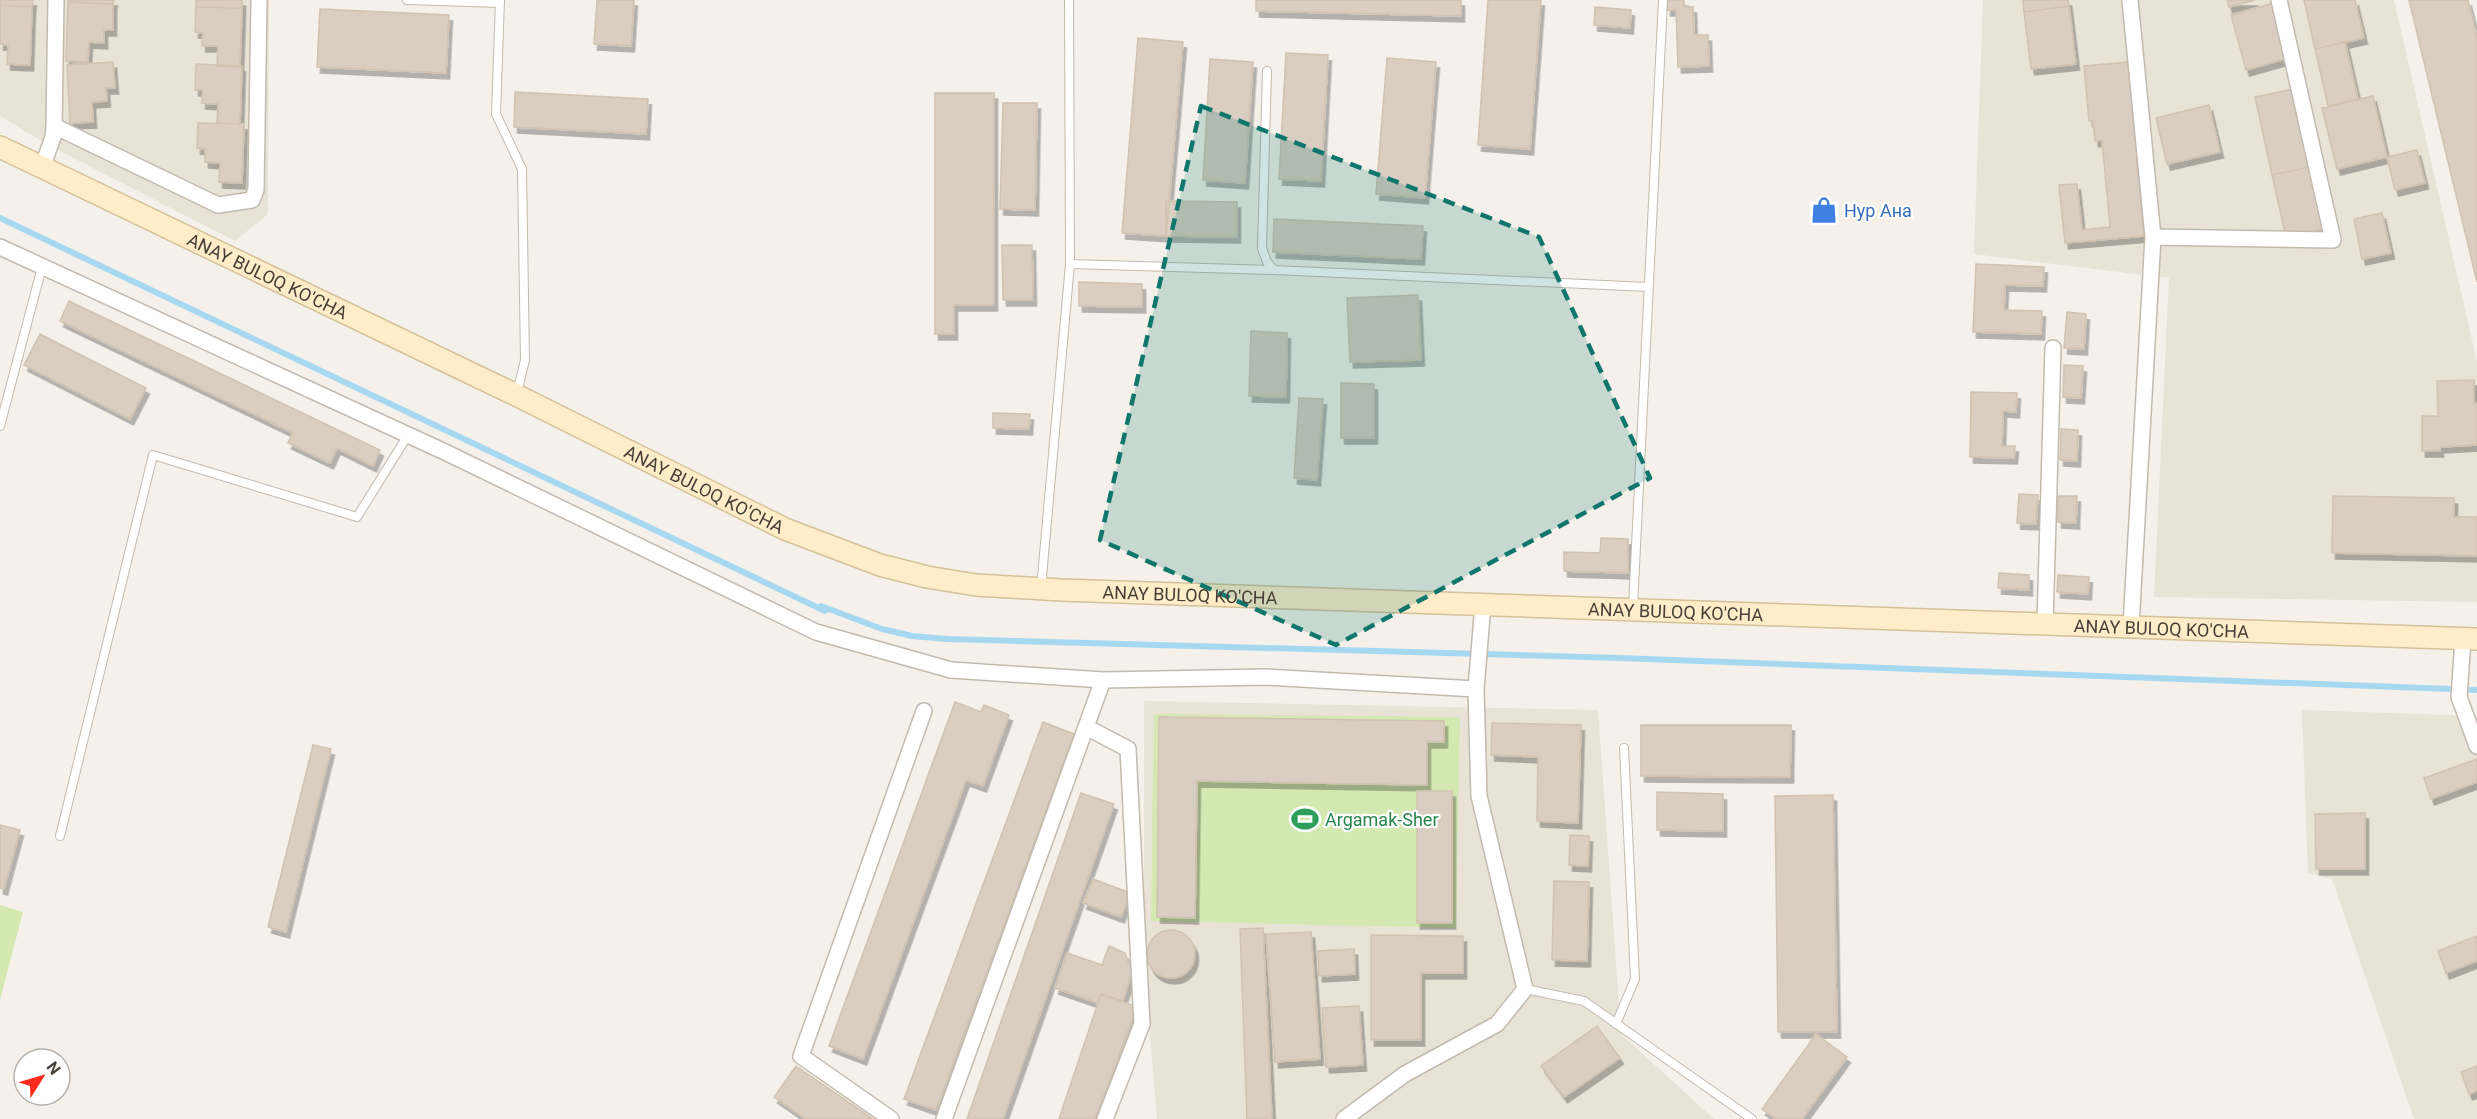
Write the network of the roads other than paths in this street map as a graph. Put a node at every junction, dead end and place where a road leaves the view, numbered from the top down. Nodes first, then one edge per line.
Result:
1 (56, 0) edge
2 (259, 0) edge
3 (407, 0) edge
4 (1069, 0) edge
5 (1663, 0) edge
6 (2130, 0) edge
7 (2279, 0) edge
8 (500, 1) edge
9 (1267, 71) dead end
10 (54, 126) junction
11 (0, 147) edge
12 (42, 168) junction
13 (2153, 237) junction
14 (0, 247) edge
15 (1070, 264) junction
16 (42, 267) junction
17 (1274, 270) junction
18 (1648, 287) junction
19 (2053, 348) dead end
20 (516, 395) junction
21 (0, 426) edge
22 (408, 435) junction
23 (1041, 589) junction
24 (1482, 604) junction
25 (1633, 609) junction
26 (2045, 623) junction
27 (2130, 626) junction
28 (2470, 639) edge
29 (1103, 680) junction
30 (1476, 689) junction
31 (924, 711) dead end
32 (1086, 727) junction
33 (2477, 746) edge
34 (1624, 748) dead end
35 (60, 836) dead end
36 (1526, 989) junction
37 (1616, 1024) junction
38 (891, 1119) edge
39 (944, 1119) edge
40 (1105, 1119) edge
41 (1344, 1119) edge
42 (1752, 1119) edge

1 - 10 street
2 - 10 street
3 - 8 lane
4 - 15 lane
5 - 18 lane
6 - 13 street
7 - 13 street
8 - 20 lane
9 - 17 lane
10 - 12 street
11 - 12 main road, ANAY BULOQ KO'CHA
12 - 20 main road, ANAY BULOQ KO'CHA
13 - 27 street
14 - 16 street
15 - 17 lane
15 - 23 lane
16 - 21 lane
16 - 22 street
17 - 18 lane
18 - 25 lane
19 - 26 street
20 - 23 main road, ANAY BULOQ KO'CHA
22 - 29 street
22 - 35 lane
23 - 24 main road, ANAY BULOQ KO'CHA
24 - 25 main road, ANAY BULOQ KO'CHA
24 - 30 street
25 - 26 main road, ANAY BULOQ KO'CHA
26 - 27 main road, ANAY BULOQ KO'CHA
27 - 28 main road, ANAY BULOQ KO'CHA
28 - 33 street
29 - 30 street
29 - 32 street
30 - 36 street
31 - 38 street
32 - 39 street
32 - 40 street
34 - 37 lane
36 - 37 lane
36 - 41 street
37 - 42 lane

